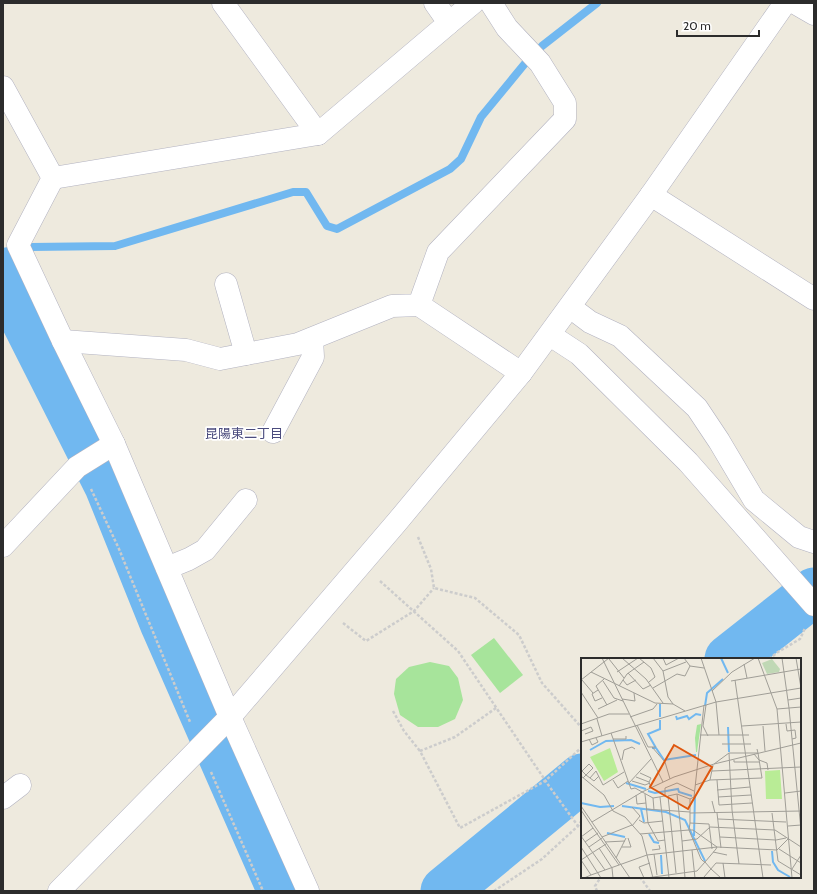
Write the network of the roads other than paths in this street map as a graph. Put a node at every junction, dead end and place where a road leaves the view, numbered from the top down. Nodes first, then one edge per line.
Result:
1 (223, 3) edge
2 (435, 3) edge
3 (473, 3) edge
4 (491, 3) edge
5 (786, 3) edge
6 (795, 3) edge
7 (814, 14) edge
8 (449, 23) junction
9 (3, 87) edge
10 (318, 134) junction
11 (53, 178) junction
12 (651, 195) junction
13 (226, 284) dead end
14 (814, 299) edge
15 (419, 305) junction
16 (570, 307) junction
17 (550, 335) junction
18 (312, 339) junction
19 (63, 341) junction
20 (246, 354) junction
21 (521, 373) junction
22 (273, 432) dead end
23 (114, 444) junction
24 (246, 500) dead end
25 (814, 542) edge
26 (3, 546) edge
27 (167, 568) junction
28 (814, 604) edge
29 (230, 717) junction
30 (59, 891) edge
31 (308, 891) edge

1 - 10 street
2 - 8 street
3 - 8 street
4 - 15 street
5 - 12 street
6 - 7 street
8 - 10 street
9 - 11 street
10 - 11 street
11 - 19 street
12 - 14 street
12 - 16 street
13 - 20 street
15 - 18 street
15 - 21 street
16 - 17 street
16 - 25 street
17 - 21 street
17 - 28 street
18 - 20 street
18 - 22 street
19 - 20 street
19 - 23 street
21 - 29 street
23 - 26 street
23 - 27 street
24 - 27 street
27 - 29 street
29 - 30 street
29 - 31 street

